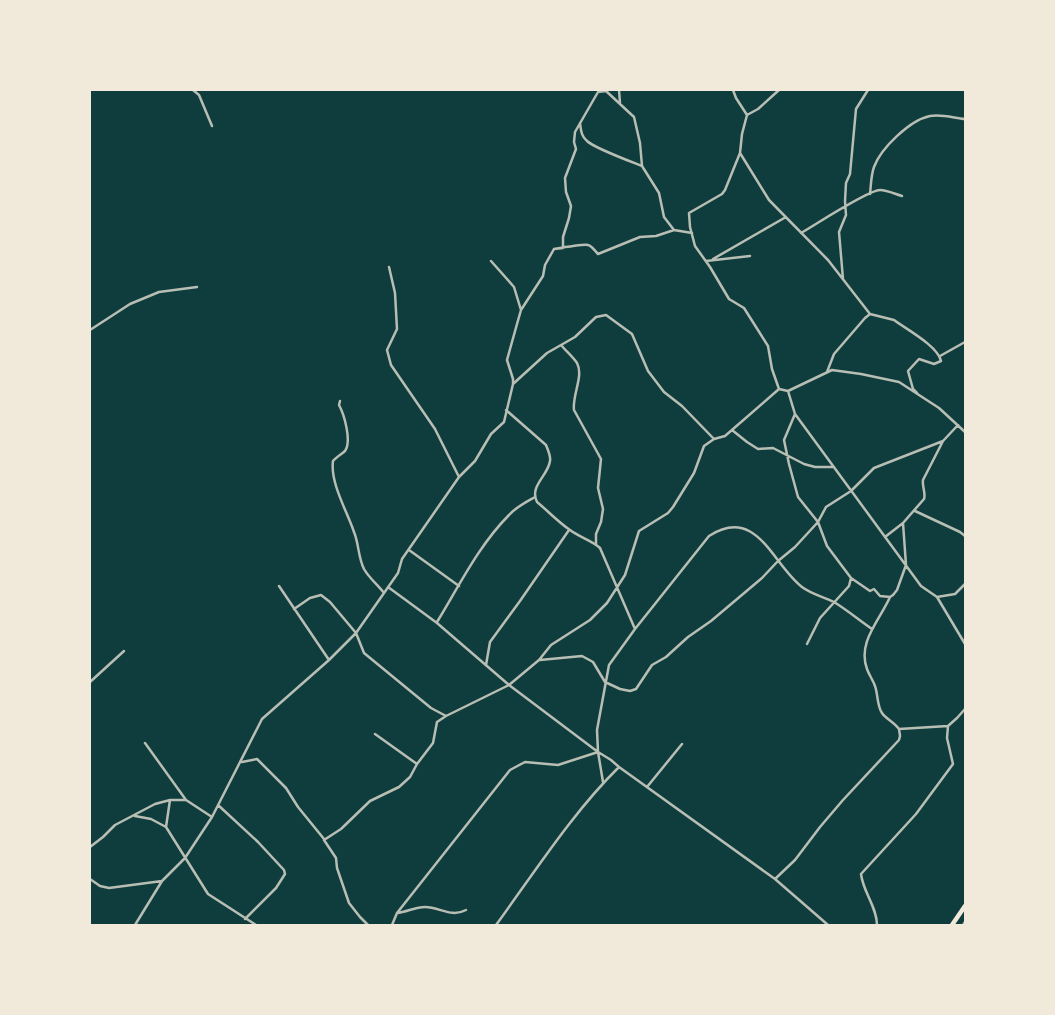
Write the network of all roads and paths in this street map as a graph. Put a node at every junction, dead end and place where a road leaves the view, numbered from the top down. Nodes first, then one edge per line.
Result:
1 (193, 90) edge
2 (619, 90) edge
3 (733, 90) edge
4 (779, 90) edge
5 (868, 90) edge
6 (620, 104) junction
7 (747, 115) junction
8 (965, 119) edge
9 (580, 122) junction
10 (212, 126) dead end
11 (740, 153) junction
12 (642, 166) junction
13 (870, 194) junction
14 (902, 196) dead end
15 (846, 206) junction
16 (786, 217) junction
17 (674, 230) junction
18 (692, 233) junction
19 (801, 233) junction
20 (554, 249) junction
21 (750, 256) dead end
22 (713, 259) junction
23 (706, 261) junction
24 (491, 262) dead end
25 (389, 267) dead end
26 (843, 280) junction
27 (196, 287) dead end
28 (521, 310) junction
29 (870, 314) junction
30 (90, 330) edge
31 (965, 342) edge
32 (561, 345) junction
33 (940, 356) junction
34 (827, 372) junction
35 (513, 384) junction
36 (779, 388) junction
37 (788, 391) junction
38 (917, 393) junction
39 (340, 401) dead end
40 (506, 410) junction
41 (795, 414) junction
42 (958, 426) junction
43 (732, 430) junction
44 (965, 432) edge
45 (714, 439) junction
46 (943, 441) junction
47 (787, 454) junction
48 (834, 467) junction
49 (459, 477) junction
50 (851, 491) junction
51 (535, 497) junction
52 (915, 511) junction
53 (818, 522) junction
54 (903, 522) junction
55 (569, 530) junction
56 (965, 536) edge
57 (885, 537) junction
58 (596, 544) junction
59 (409, 550) junction
60 (778, 561) junction
61 (906, 565) junction
62 (851, 578) junction
63 (965, 584) edge
64 (279, 586) dead end
65 (459, 586) junction
66 (388, 587) junction
67 (617, 587) junction
68 (384, 593) junction
69 (890, 597) junction
70 (937, 597) junction
71 (833, 602) junction
72 (294, 608) junction
73 (437, 623) junction
74 (635, 629) junction
75 (872, 629) junction
76 (356, 633) junction
77 (807, 644) dead end
78 (965, 644) edge
79 (124, 651) dead end
80 (329, 660) junction
81 (539, 660) junction
82 (486, 665) junction
83 (90, 682) edge
84 (605, 682) junction
85 (509, 685) junction
86 (965, 708) edge
87 (446, 716) junction
88 (948, 726) junction
89 (899, 728) junction
90 (375, 734) dead end
91 (144, 743) dead end
92 (682, 744) dead end
93 (598, 752) junction
94 (242, 762) junction
95 (417, 764) junction
96 (618, 767) junction
97 (603, 782) junction
98 (646, 787) junction
99 (170, 800) junction
100 (186, 800) junction
101 (218, 805) junction
102 (133, 816) junction
103 (212, 817) junction
104 (166, 827) junction
105 (324, 840) junction
106 (90, 847) edge
107 (185, 858) junction
108 (90, 879) edge
109 (775, 879) junction
110 (162, 881) junction
111 (965, 906) edge
112 (466, 910) dead end
113 (398, 913) junction
114 (245, 919) junction
115 (965, 922) edge
116 (135, 925) edge
117 (256, 925) edge
118 (368, 925) edge
119 (392, 925) edge
120 (496, 925) edge
121 (828, 925) edge
122 (876, 925) edge
123 (952, 925) edge
124 (963, 925) edge

1 - 10 street
2 - 6 street
3 - 7 street
4 - 7 street
5 - 15 street
6 - 9 street
6 - 12 street
7 - 11 street
8 - 13 street
9 - 12 street
9 - 20 street
11 - 16 street
11 - 18 street
12 - 17 street
13 - 14 street
13 - 15 street
15 - 19 street
15 - 26 street
16 - 19 street
16 - 22 street
17 - 18 street
17 - 20 street
18 - 23 street
19 - 26 street
20 - 28 street
21 - 22 street
22 - 23 street
23 - 36 street
24 - 28 street
25 - 49 street
26 - 29 street
27 - 30 street
28 - 35 street
29 - 33 street
29 - 34 street
31 - 33 street
32 - 35 street
32 - 45 street
32 - 58 street
33 - 38 street
34 - 37 street
34 - 38 street
35 - 40 street
36 - 37 street
36 - 43 street
37 - 41 street
38 - 42 street
39 - 68 street
40 - 49 street
40 - 51 street
41 - 47 street
41 - 48 street
42 - 44 street
42 - 46 street
43 - 45 street
43 - 47 street
45 - 67 street
46 - 50 street
46 - 52 street
47 - 48 street
47 - 53 street
48 - 50 street
49 - 59 street
50 - 53 street
50 - 57 street
51 - 55 street
51 - 65 street
52 - 54 street
52 - 56 street
53 - 60 street
53 - 62 street
54 - 57 street
54 - 61 street
55 - 58 street
55 - 82 street
57 - 61 street
58 - 67 street
59 - 65 street
59 - 66 street
60 - 71 street
60 - 74 street
60 - 84 street
61 - 69 street
61 - 70 street
62 - 69 street
62 - 71 street
63 - 70 street
64 - 72 street
65 - 73 street
66 - 68 street
66 - 73 street
67 - 74 street
67 - 81 street
68 - 76 street
69 - 75 street
70 - 78 street
71 - 75 street
71 - 77 street
72 - 76 street
72 - 80 street
73 - 82 street
74 - 84 street
75 - 89 street
76 - 80 street
76 - 87 street
79 - 83 street
80 - 94 street
81 - 84 street
81 - 85 street
82 - 85 street
84 - 93 street
85 - 87 street
85 - 93 street
86 - 88 street
87 - 95 street
88 - 89 street
88 - 122 street
89 - 109 street
90 - 95 street
91 - 100 street
92 - 98 street
93 - 96 street
93 - 97 street
93 - 113 street
94 - 101 street
94 - 105 street
95 - 105 street
96 - 97 street
96 - 98 street
97 - 120 street
98 - 109 street
99 - 100 street
99 - 102 street
99 - 104 street
100 - 103 street
101 - 103 street
101 - 114 street
102 - 104 street
102 - 106 street
103 - 107 street
104 - 107 street
105 - 118 street
107 - 110 street
107 - 114 street
108 - 110 street
109 - 121 street
110 - 116 street
111 - 123 highway
112 - 113 street
113 - 119 street
114 - 117 street
115 - 124 street

